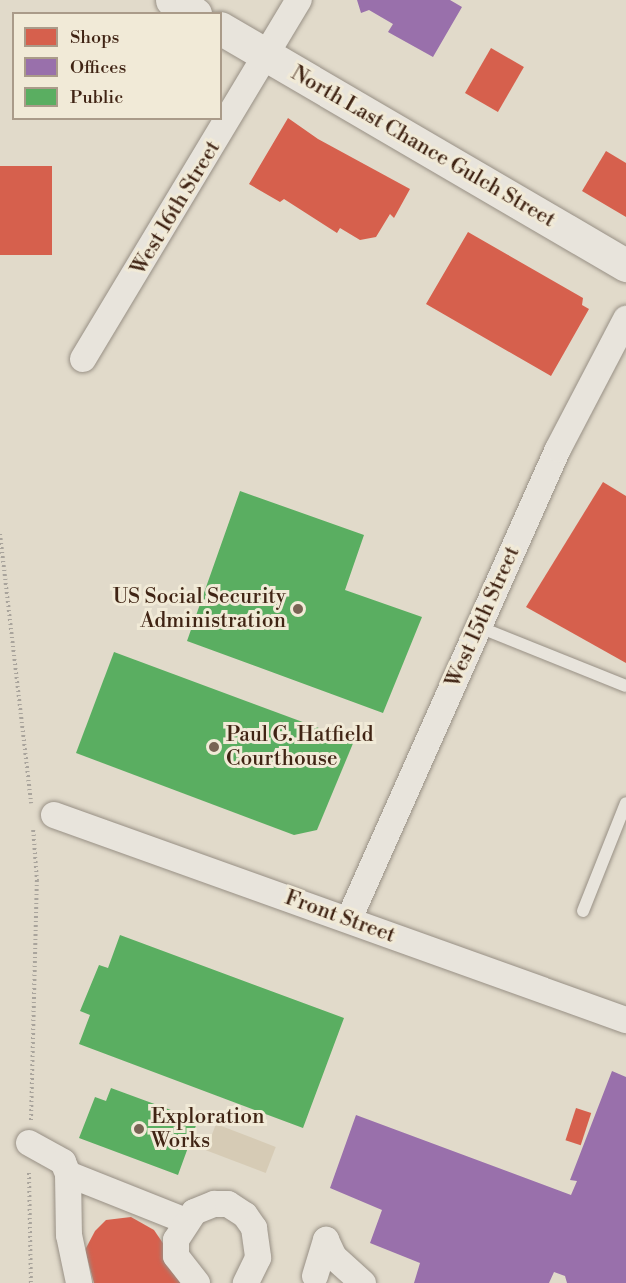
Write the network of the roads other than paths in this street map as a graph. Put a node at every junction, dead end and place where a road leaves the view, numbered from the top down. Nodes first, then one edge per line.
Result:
1 (172, 0) edge
2 (299, 0) edge
3 (192, 12) edge
4 (222, 29) edge
5 (268, 56) junction
6 (626, 265) edge
7 (626, 319) edge
8 (83, 359) dead end
9 (479, 627) junction
10 (626, 686) edge
11 (626, 803) edge
12 (39, 814) road end
13 (583, 911) dead end
14 (349, 919) junction
15 (626, 1020) edge
16 (29, 1143) road end
17 (68, 1174) junction
18 (186, 1221) junction
19 (319, 1280) edge
20 (79, 1283) edge
21 (197, 1283) edge
22 (246, 1283) edge
23 (363, 1283) edge

1 - 3 main road
2 - 5 street, West 16th Street
4 - 5 main road, North Last Chance Gulch Street
5 - 6 main road, North Last Chance Gulch Street
5 - 8 street, West 16th Street
7 - 9 street, West 15th Street
9 - 10 lane
9 - 14 street, West 15th Street
11 - 13 lane
12 - 14 street, Front Street
14 - 15 street, Front Street
16 - 17 street
17 - 18 street
17 - 20 street
18 - 21 street
18 - 22 street
19 - 23 street

